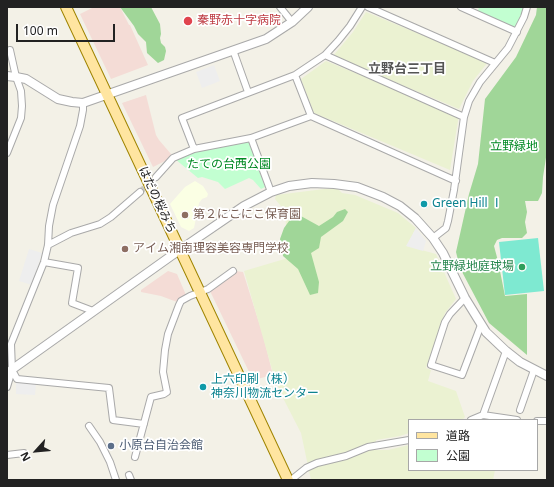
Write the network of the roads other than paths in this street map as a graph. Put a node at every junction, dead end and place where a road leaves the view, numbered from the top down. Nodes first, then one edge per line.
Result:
1 (66, 7) edge
2 (280, 7) edge
3 (308, 7) edge
4 (362, 7) edge
5 (368, 7) edge
6 (460, 7) edge
7 (527, 7) edge
8 (474, 10) edge
9 (292, 22) junction
10 (516, 32) junction
11 (10, 50) dead end
12 (233, 50) junction
13 (325, 55) junction
14 (495, 63) junction
15 (295, 75) junction
16 (7, 76) edge
17 (16, 77) junction
18 (248, 92) junction
19 (108, 95) junction
20 (83, 102) junction
21 (311, 116) junction
22 (464, 117) junction
23 (251, 138) junction
24 (194, 149) junction
25 (7, 153) edge
26 (156, 177) tunnel mouth
27 (456, 181) junction
28 (140, 192) tunnel mouth
29 (271, 192) junction
30 (433, 238) junction
31 (48, 245) junction
32 (180, 250) junction
33 (44, 262) junction
34 (233, 271) dead end
35 (200, 292) junction
36 (465, 298) junction
37 (93, 311) junction
38 (481, 325) junction
39 (9, 343) edge
40 (506, 351) junction
41 (534, 370) junction
42 (9, 372) edge
43 (547, 376) edge
44 (7, 387) edge
45 (520, 410) dead end
46 (483, 415) junction
47 (473, 419) edge
48 (510, 419) edge
49 (144, 424) junction
50 (89, 426) dead end
51 (408, 440) edge
52 (24, 453) dead end
53 (7, 455) edge
54 (135, 457) dead end
55 (116, 480) edge
56 (290, 480) edge

1 - 19 main road, はだの桜みち
2 - 9 street
3 - 9 street
4 - 13 street
5 - 14 street
6 - 8 street
7 - 10 street
8 - 10 street
9 - 12 street
10 - 14 street
11 - 17 street
12 - 18 street
12 - 19 street
13 - 15 street
13 - 22 street
14 - 22 street
15 - 18 street
15 - 21 street
16 - 17 street
17 - 20 street
17 - 25 street
18 - 24 street
19 - 20 street
19 - 32 main road, はだの桜みち
20 - 31 street
21 - 23 street
21 - 27 street
22 - 27 street
23 - 24 street
23 - 29 street
24 - 26 street
27 - 30 street
28 - 31 street
29 - 30 street
29 - 32 street
30 - 36 street
31 - 33 street
32 - 35 main road, はだの桜みち
32 - 37 street
33 - 37 street
33 - 39 street
34 - 35 street
35 - 49 street
35 - 56 main road, はだの桜みち
36 - 38 street
36 - 38 street
37 - 42 street
38 - 40 street
39 - 42 street
40 - 41 street
40 - 46 street
41 - 43 street
41 - 45 street
42 - 44 street
42 - 49 street
46 - 47 street
46 - 48 street
49 - 54 street
50 - 55 street
51 - 56 street
52 - 53 street

